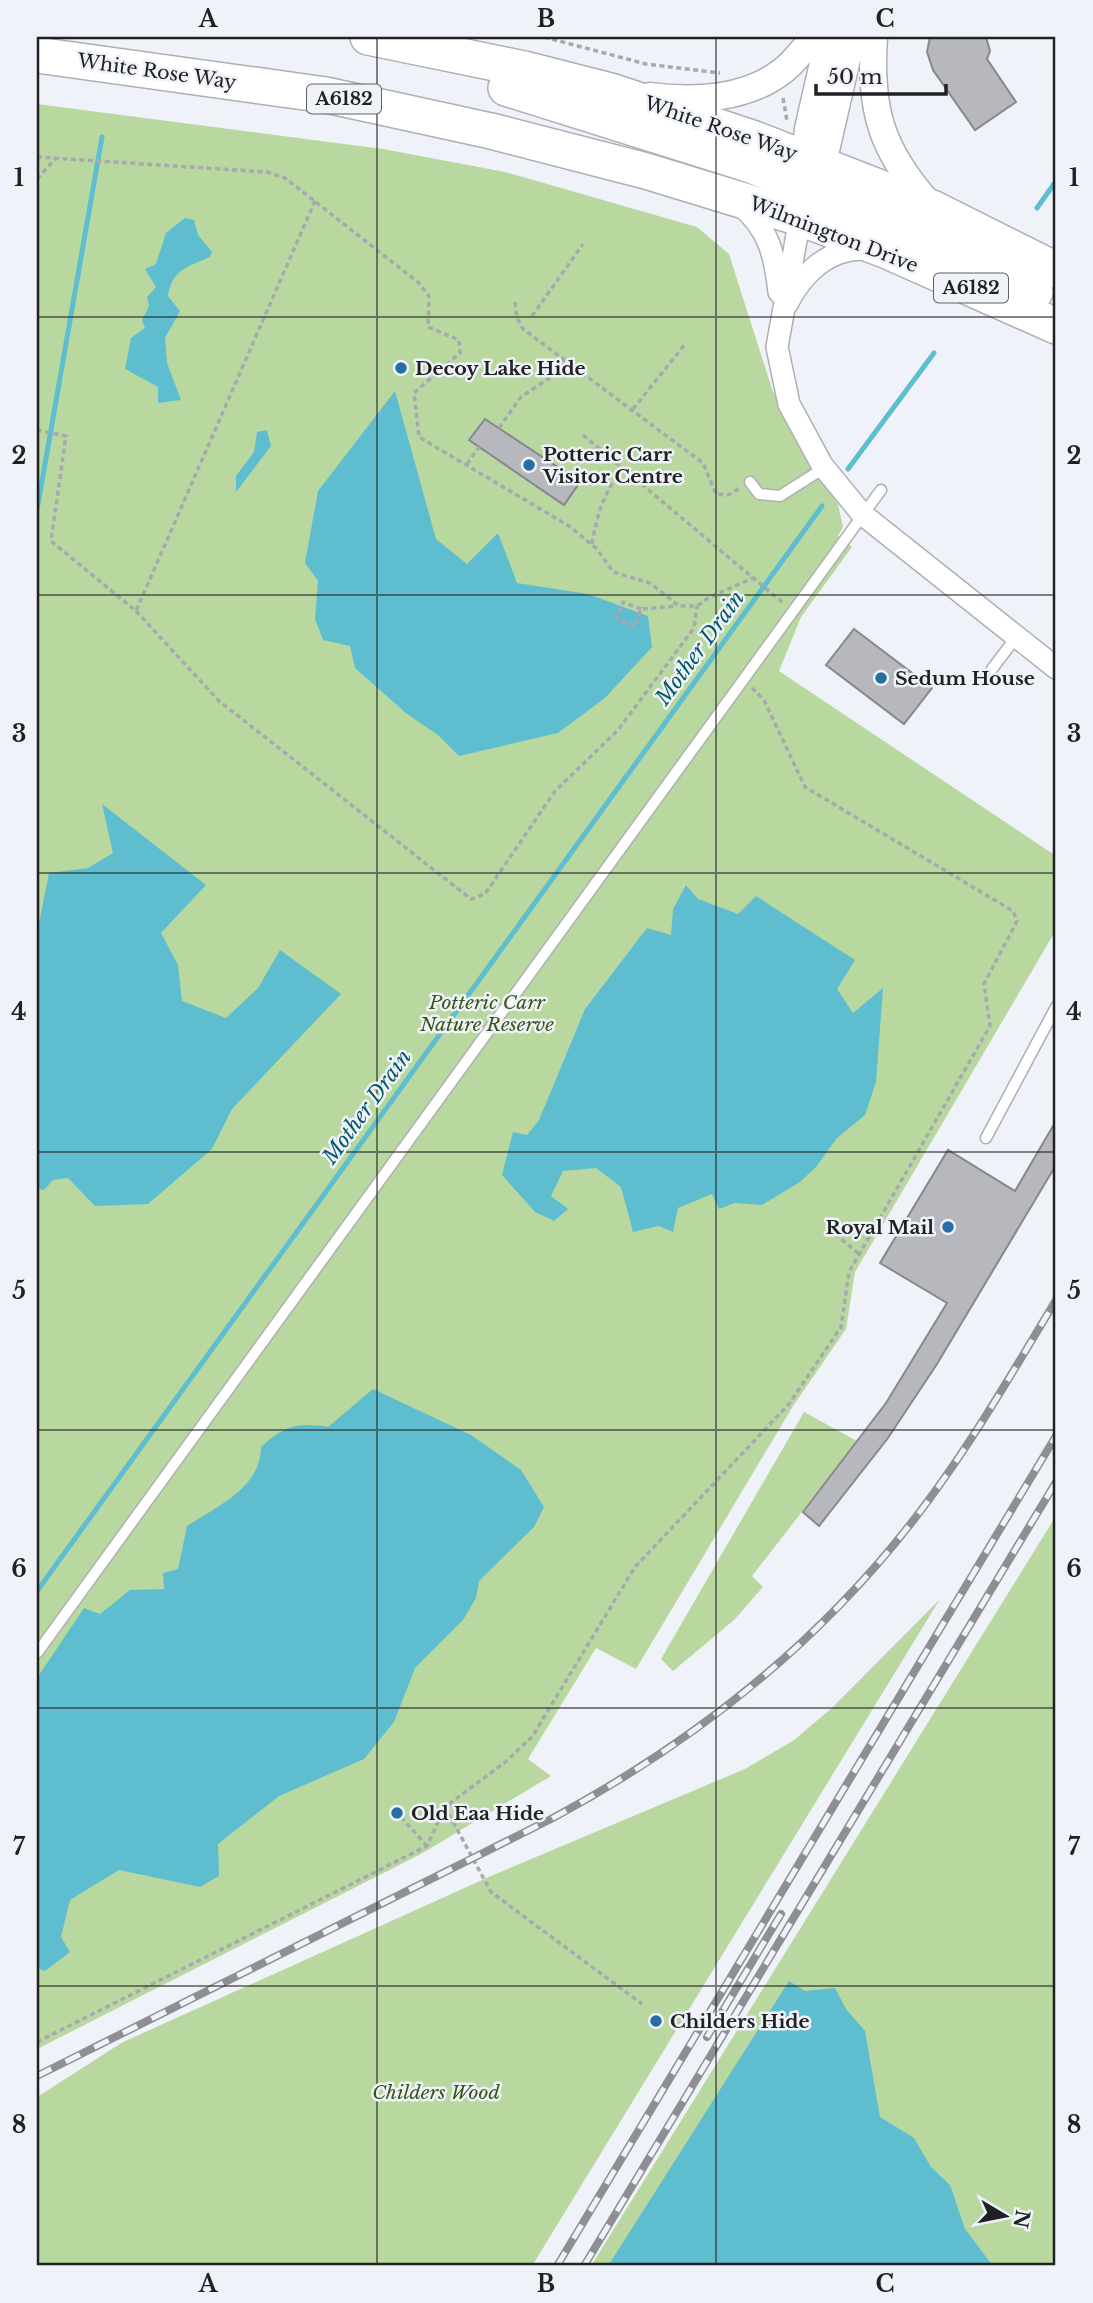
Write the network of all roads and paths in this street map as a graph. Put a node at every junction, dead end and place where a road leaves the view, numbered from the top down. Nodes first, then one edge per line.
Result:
1 (368, 37) edge
2 (544, 37) edge
3 (814, 37) edge
4 (829, 37) edge
5 (852, 37) edge
6 (874, 37) edge
7 (406, 45) junction
8 (37, 54) edge
9 (723, 73) dead end
10 (614, 92) junction
11 (37, 157) edge
12 (56, 158) junction
13 (814, 168) junction
14 (646, 171) joint
15 (37, 179) edge
16 (726, 193) junction
17 (315, 200) junction
18 (932, 208) junction
19 (800, 218) junction
20 (583, 244) dead end
21 (885, 250) junction
22 (1056, 270) edge
23 (515, 302) dead end
24 (1056, 303) edge
25 (781, 315) junction
26 (532, 316) dead end
27 (1056, 326) edge
28 (686, 343) dead end
29 (567, 358) junction
30 (633, 409) junction
31 (499, 428) dead end
32 (37, 430) edge
33 (583, 435) dead end
34 (479, 447) dead end
35 (467, 464) junction
36 (622, 468) junction
37 (824, 468) junction
38 (750, 482) joint
39 (881, 491) dead end
40 (862, 514) junction
41 (592, 544) junction
42 (753, 578) junction
43 (772, 594) dead end
44 (679, 606) junction
45 (697, 606) junction
46 (641, 609) junction
47 (136, 611) junction
48 (1017, 636) junction
49 (1056, 668) edge
50 (992, 669) dead end
51 (743, 678) junction
52 (1056, 1007) edge
53 (986, 1138) dead end
54 (835, 1234) dead end
55 (859, 1254) junction
56 (37, 1653) edge
57 (445, 1807) junction
58 (401, 1817) dead end
59 (427, 1846) junction
60 (642, 2004) dead end
61 (37, 2042) edge

1 - 7 highway, White Rose Way / A6182
2 - 9 path
3 - 10 street
4 - 13 street
5 - 13 street
6 - 18 street
7 - 10 highway, White Rose Way / A6182
7 - 19 highway
8 - 14 highway, White Rose Way / A6182
10 - 13 highway, White Rose Way / A6182
11 - 12 path
12 - 15 path
12 - 17 path
13 - 18 highway, White Rose Way / A6182
13 - 19 street
13 - 24 highway
14 - 16 highway, Wilmington Drive / A6182
16 - 19 highway, Wilmington Drive / A6182
16 - 25 street
17 - 35 path
17 - 47 path
18 - 22 highway, White Rose Way / A6182
19 - 21 highway, Wilmington Drive / A6182
19 - 25 street
20 - 26 path
21 - 25 street
21 - 27 highway, Wilmington Drive / A6182
23 - 29 path
25 - 37 street
28 - 30 path
29 - 30 path
29 - 31 path
30 - 38 path
32 - 47 path
33 - 36 path
34 - 35 path
35 - 41 path
36 - 41 path
36 - 42 path
37 - 38 lane
37 - 40 street
39 - 40 lane
40 - 48 street
40 - 51 lane
41 - 44 path
42 - 43 path
42 - 45 path
44 - 45 path
44 - 46 path
45 - 47 path
46 - 46 path
48 - 49 street
48 - 50 lane
51 - 55 path
51 - 56 lane
52 - 53 lane
54 - 55 path
55 - 57 path
57 - 59 path
57 - 60 path
58 - 59 path
59 - 61 path

